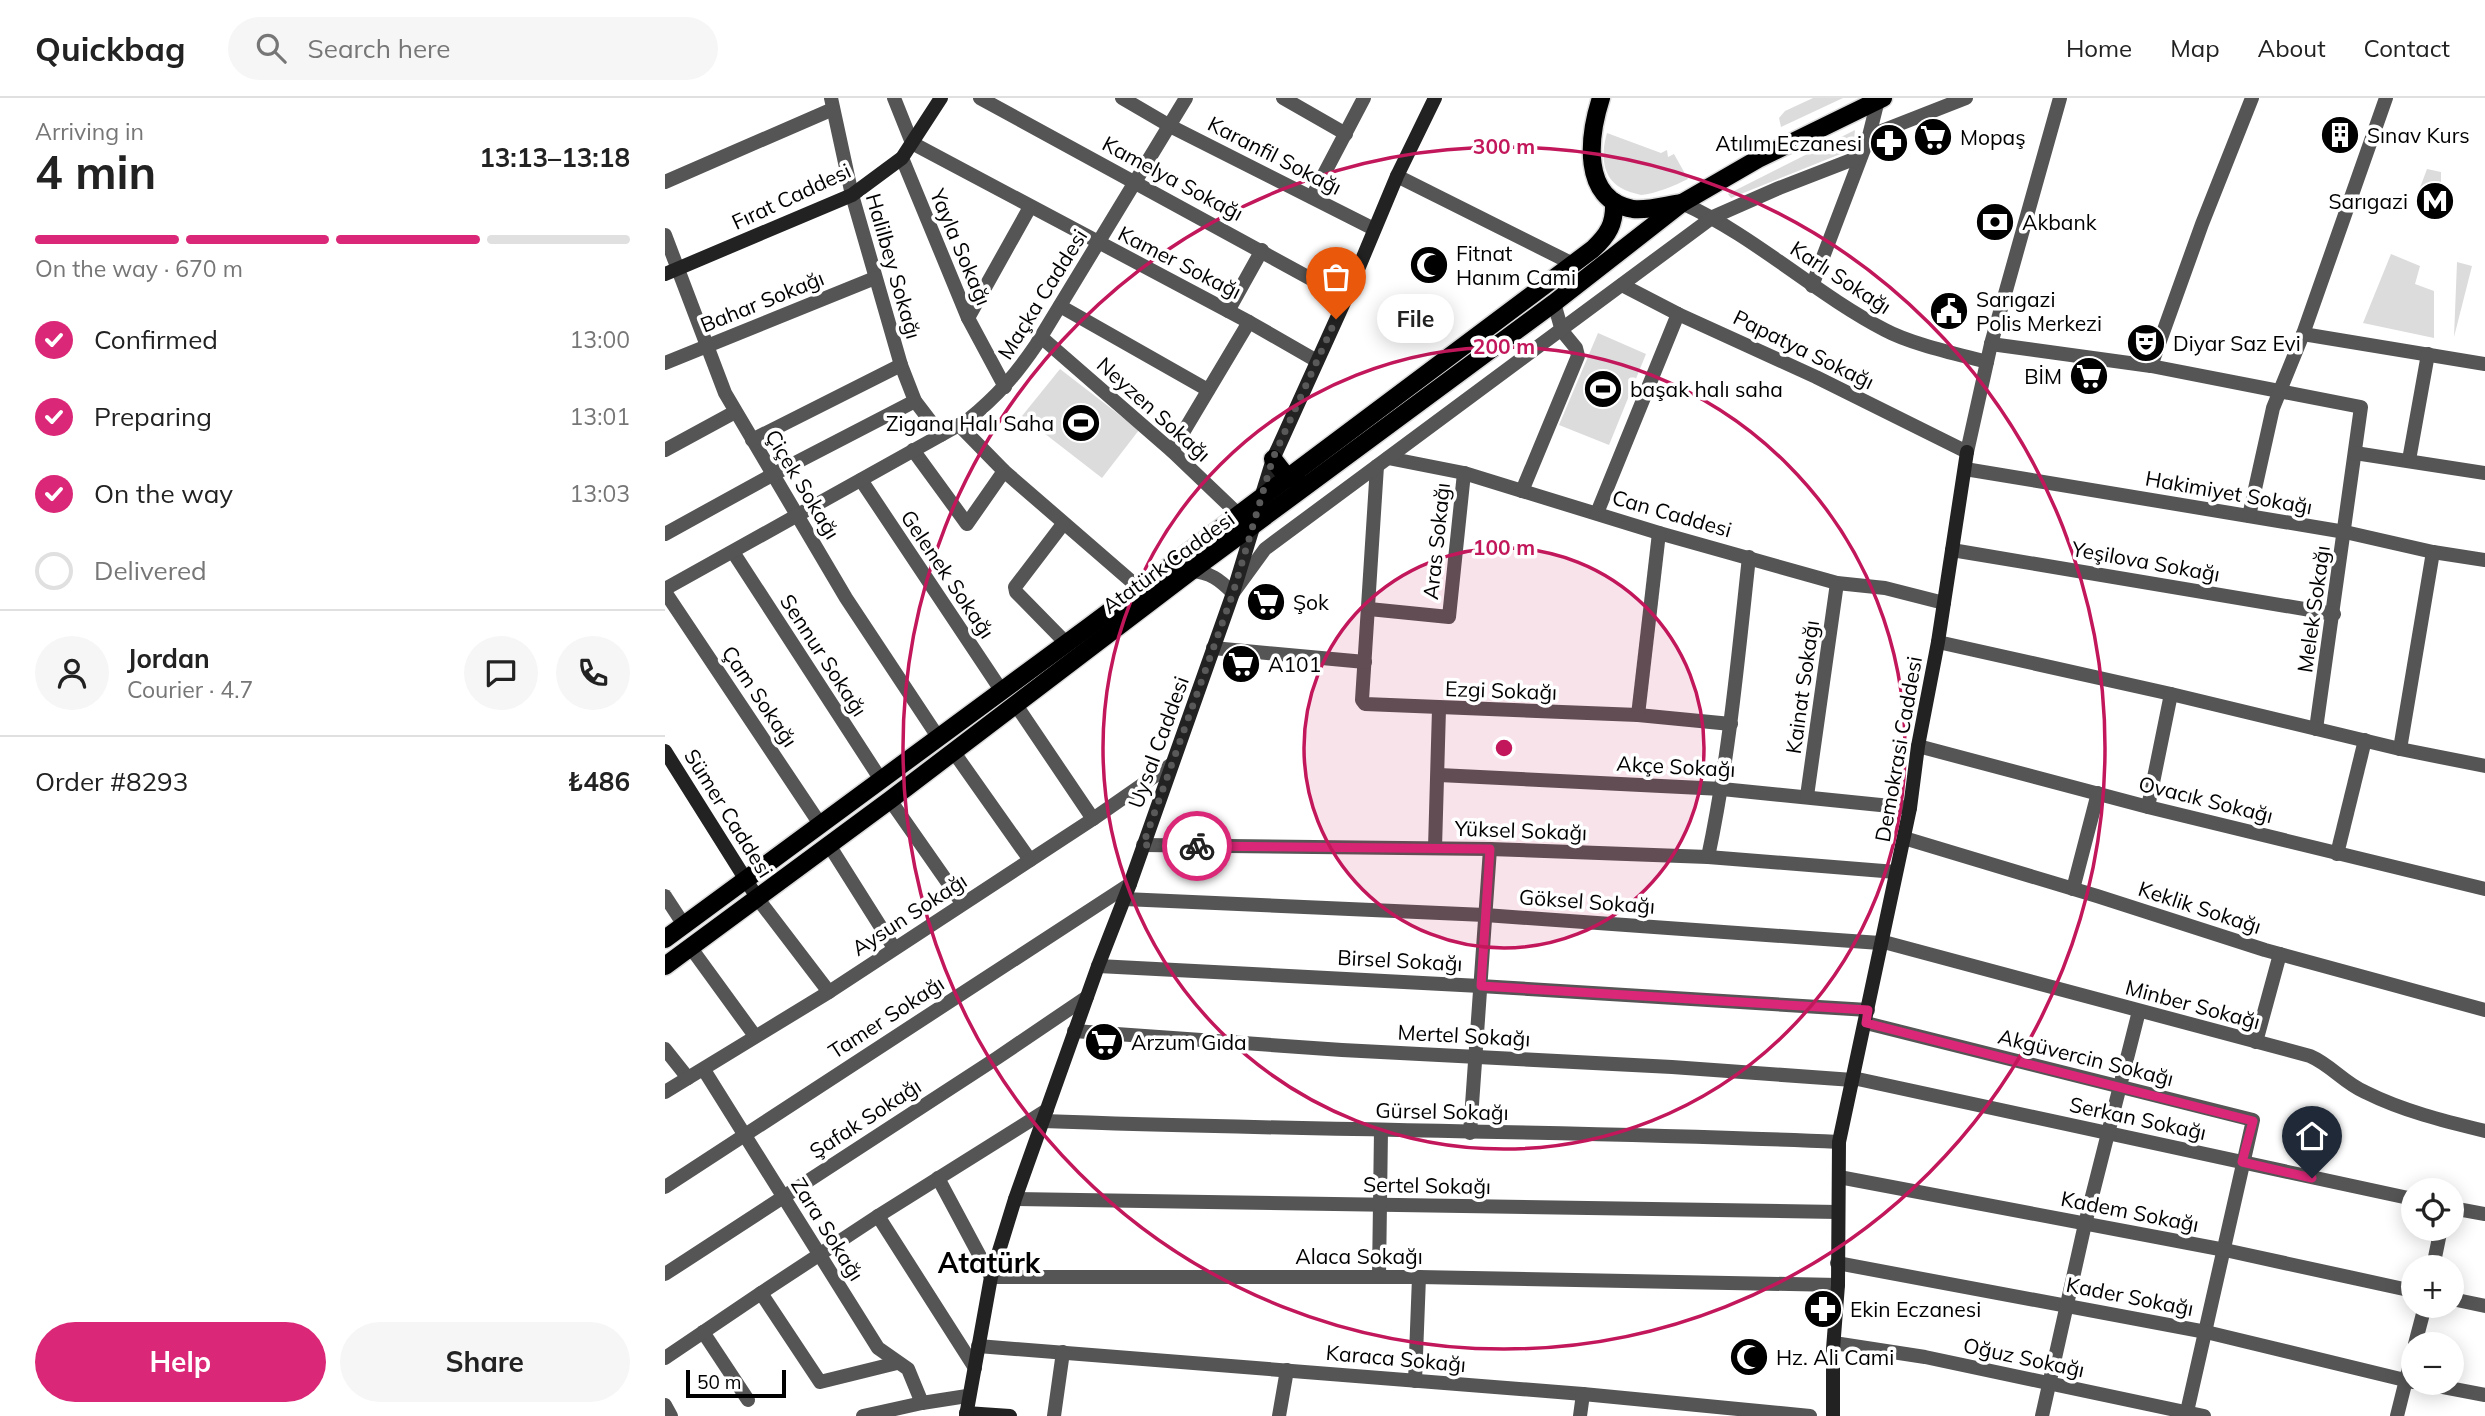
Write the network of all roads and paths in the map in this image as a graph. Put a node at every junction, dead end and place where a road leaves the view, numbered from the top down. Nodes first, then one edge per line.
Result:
1 (894, 98) edge
2 (941, 98) edge
3 (980, 98) edge
4 (1122, 98) edge
5 (1186, 98) edge
6 (1283, 98) edge
7 (1364, 98) edge
8 (1601, 98) edge
9 (1966, 98) edge
10 (2060, 98) edge
11 (2252, 98) edge
12 (2386, 98) edge
13 (1432, 99) edge
14 (1880, 99) edge
15 (832, 103) edge
16 (1170, 126) junction
17 (1346, 134) junction
18 (1869, 136) junction
19 (912, 143) junction
20 (1859, 157) junction
21 (902, 158) junction
22 (1397, 176) junction
23 (665, 181) edge
24 (1136, 181) junction
25 (852, 195) junction
26 (1312, 197) junction
27 (1614, 202) junction
28 (1682, 203) junction
29 (1030, 207) junction
30 (1713, 217) junction
31 (1374, 229) junction
32 (665, 236) edge
33 (1098, 243) junction
34 (1262, 250) junction
35 (1573, 264) junction
36 (671, 272) edge
37 (875, 278) junction
38 (1622, 285) junction
39 (1812, 286) junction
40 (1346, 298) junction
41 (1554, 303) junction
42 (1060, 306) junction
43 (1228, 311) junction
44 (1678, 314) junction
45 (968, 318) junction
46 (1249, 322) junction
47 (1562, 331) junction
48 (2303, 334) junction
49 (1041, 337) junction
50 (1991, 344) junction
51 (706, 346) junction
52 (2428, 354) junction
53 (1317, 361) junction
54 (1987, 362) junction
55 (665, 363) edge
56 (2485, 364) edge
57 (901, 365) junction
58 (2151, 366) junction
59 (1005, 387) junction
60 (1208, 390) junction
61 (2280, 390) junction
62 (915, 401) junction
63 (735, 412) junction
64 (959, 425) junction
65 (941, 435) junction
66 (752, 440) junction
67 (665, 450) edge
68 (913, 450) junction
69 (1172, 451) junction
70 (1967, 452) junction
71 (2355, 453) junction
72 (1273, 458) junction
73 (2409, 460) junction
74 (1383, 462) junction
75 (1965, 469) junction
76 (1004, 471) junction
77 (2485, 472) edge
78 (1464, 473) junction
79 (772, 475) junction
80 (1287, 477) junction
81 (861, 480) junction
82 (1312, 483) junction
83 (1522, 491) junction
84 (1261, 496) junction
85 (1597, 513) junction
86 (1238, 514) junction
87 (797, 516) junction
88 (2249, 516) junction
89 (1063, 524) junction
90 (1253, 527) junction
91 (2345, 532) junction
92 (1659, 533) junction
93 (665, 534) edge
94 (1952, 550) junction
95 (733, 552) junction
96 (2433, 552) junction
97 (1749, 557) junction
98 (2485, 560) edge
99 (1191, 571) junction
100 (1837, 583) junction
101 (1139, 589) junction
102 (665, 590) edge
103 (1233, 593) junction
104 (1944, 603) junction
105 (1369, 609) junction
106 (2334, 614) junction
107 (1938, 642) junction
108 (1066, 643) junction
109 (1213, 648) junction
110 (1365, 662) junction
111 (1002, 691) junction
112 (2172, 694) junction
113 (1016, 705) junction
114 (1439, 709) junction
115 (1638, 715) junction
116 (1731, 724) junction
117 (2316, 729) junction
118 (938, 737) junction
119 (2365, 740) junction
120 (1918, 746) junction
121 (2400, 749) junction
122 (665, 751) edge
123 (953, 751) junction
124 (1172, 764) junction
125 (2485, 766) edge
126 (1439, 775) junction
127 (881, 780) junction
128 (1722, 789) junction
129 (2098, 793) junction
130 (1807, 796) junction
131 (890, 800) junction
132 (2148, 807) junction
133 (1910, 808) junction
134 (1093, 819) junction
135 (820, 824) junction
136 (1904, 838) junction
137 (829, 845) junction
138 (1143, 845) junction
139 (1435, 848) junction
140 (1490, 849) junction
141 (2337, 854) junction
142 (1708, 857) junction
143 (1030, 860) junction
144 (1896, 872) junction
145 (746, 880) junction
146 (1130, 884) junction
147 (2073, 888) junction
148 (2485, 889) edge
149 (665, 896) edge
150 (758, 899) junction
151 (1124, 899) junction
152 (963, 903) junction
153 (1485, 915) junction
154 (684, 925) junction
155 (665, 939) edge
156 (1880, 942) junction
157 (691, 947) junction
158 (894, 948) junction
159 (2280, 954) junction
160 (665, 966) edge
161 (1098, 966) junction
162 (1481, 986) junction
163 (829, 992) junction
164 (1087, 997) junction
165 (2485, 1010) edge
166 (2139, 1011) junction
167 (1867, 1017) junction
168 (1074, 1031) junction
169 (755, 1037) junction
170 (2256, 1042) junction
171 (665, 1049) edge
172 (1475, 1056) junction
173 (704, 1070) junction
174 (688, 1078) junction
175 (1853, 1079) junction
176 (2120, 1087) junction
177 (665, 1093) edge
178 (1045, 1116) junction
179 (1381, 1130) junction
180 (2485, 1131) edge
181 (1469, 1133) junction
182 (2109, 1133) junction
183 (744, 1135) junction
184 (1839, 1142) junction
185 (2242, 1162) junction
186 (1839, 1177) junction
187 (938, 1178) junction
188 (665, 1187) edge
189 (783, 1196) junction
190 (2401, 1196) edge
191 (1015, 1199) junction
192 (1381, 1205) junction
193 (2464, 1210) edge
194 (1838, 1212) junction
195 (2485, 1214) edge
196 (879, 1216) junction
197 (2085, 1224) junction
198 (2225, 1250) junction
199 (820, 1254) junction
200 (1837, 1263) junction
201 (665, 1274) edge
202 (1379, 1276) junction
203 (992, 1277) junction
204 (1419, 1277) junction
205 (1838, 1285) junction
206 (2401, 1288) edge
207 (761, 1293) junction
208 (2464, 1302) edge
209 (2066, 1305) junction
210 (2485, 1306) edge
211 (703, 1332) junction
212 (2206, 1332) junction
213 (1834, 1343) dead end
214 (978, 1346) junction
215 (1063, 1352) junction
216 (665, 1358) edge
217 (897, 1363) junction
218 (975, 1368) junction
219 (1287, 1370) junction
220 (2401, 1378) edge
221 (1415, 1381) junction
222 (2048, 1385) junction
223 (2464, 1391) edge
224 (1583, 1394) junction
225 (2406, 1395) edge
226 (2485, 1395) edge
227 (967, 1396) junction
228 (748, 1400) dead end
229 (922, 1403) junction
230 (665, 1405) edge
231 (966, 1414) edge
232 (2186, 1414) edge
233 (671, 1416) edge
234 (863, 1416) edge
235 (1010, 1416) edge
236 (1054, 1416) edge
237 (1279, 1416) edge
238 (1580, 1416) edge
239 (1810, 1416) edge
240 (1833, 1416) edge
241 (2042, 1416) edge
242 (2204, 1416) edge
243 (2397, 1416) edge

1 - 19 street
2 - 19 street, Fırat Caddesi
3 - 24 street, Kamelya Sokağı
4 - 16 street, Karanfil Sokağı
5 - 16 street, Maçka Caddesi
6 - 17 street
7 - 17 street
8 - 27 main road
9 - 18 street
10 - 50 street, Demokrasi Caddesi
11 - 58 street
12 - 48 street
13 - 22 street, Uysal Caddesi
14 - 18 street
14 - 28 main road, Atatürk Caddesi
15 - 23 street
15 - 25 street, Halilbey Sokağı
16 - 24 street, Maçka Caddesi
16 - 26 street, Karanfil Sokağı
17 - 26 street
18 - 20 street
19 - 21 street, Fırat Caddesi
19 - 29 street, Kamer Sokağı
20 - 30 street
20 - 39 street
21 - 25 street, Fırat Caddesi
21 - 45 street, Yayla Sokağı
22 - 31 street, Uysal Caddesi
22 - 35 street
24 - 33 street, Maçka Caddesi
24 - 34 street, Kamelya Sokağı
25 - 36 street, Fırat Caddesi
25 - 37 street, Halilbey Sokağı
26 - 31 street, Karanfil Sokağı
27 - 28 main road
27 - 35 main road, Atatürk Caddesi
28 - 30 street, Karlı Sokağı
28 - 41 main road, Atatürk Caddesi
29 - 33 street, Kamer Sokağı
29 - 45 street
30 - 38 street
30 - 39 street, Karlı Sokağı
31 - 40 street, Uysal Caddesi
32 - 36 street, Çiçek Sokağı
33 - 42 street, Maçka Caddesi
33 - 43 street, Kamer Sokağı
34 - 40 street, Kamelya Sokağı
34 - 43 street
35 - 80 main road, Atatürk Caddesi
36 - 51 street, Çiçek Sokağı
37 - 51 street, Bahar Sokağı
37 - 57 street, Halilbey Sokağı
38 - 44 street, Papatya Sokağı
38 - 47 street
39 - 54 street, Karlı Sokağı
40 - 53 street, Uysal Caddesi
41 - 47 street
41 - 82 main road, Atatürk Caddesi
42 - 49 street, Maçka Caddesi
42 - 60 street
43 - 46 street, Kamer Sokağı
44 - 70 street, Papatya Sokağı
44 - 85 street
45 - 59 street, Yayla Sokağı
46 - 53 street, Kamer Sokağı
46 - 60 street
47 - 74 street
47 - 83 street
48 - 52 street
48 - 61 street
49 - 59 street, Maçka Caddesi
49 - 69 street, Neyzen Sokağı
50 - 54 street, Demokrasi Caddesi
50 - 58 street
51 - 55 street, Bahar Sokağı
51 - 63 street, Çiçek Sokağı
52 - 56 street
52 - 73 street
53 - 72 street, Uysal Caddesi
54 - 70 street, Demokrasi Caddesi
57 - 62 street, Halilbey Sokağı
57 - 66 street
58 - 61 street
59 - 64 street, Maçka Caddesi
60 - 69 street
61 - 71 street, Melek Sokağı
61 - 88 street
62 - 65 street, Halilbey Sokağı
62 - 79 street
63 - 66 street, Çiçek Sokağı
63 - 67 street
64 - 65 street, Maçka Caddesi
64 - 76 street
65 - 68 street, Maçka Caddesi
66 - 79 street, Çiçek Sokağı
68 - 76 street
68 - 81 street, Maçka Caddesi
69 - 86 street, Neyzen Sokağı
70 - 75 street, Demokrasi Caddesi
71 - 73 street
71 - 91 street, Melek Sokağı
72 - 80 main road
72 - 84 street, Uysal Caddesi
73 - 77 street
74 - 78 street, Can Caddesi
74 - 103 street
74 - 105 street, Ezgi Sokağı
75 - 88 street, Hakimiyet Sokağı
75 - 94 street, Demokrasi Caddesi
76 - 89 street
78 - 83 street, Can Caddesi
78 - 105 street, Aras Sokağı
79 - 87 street, Çiçek Sokağı
79 - 93 street
80 - 82 main road
80 - 84 main road, Atatürk Caddesi
81 - 87 street, Maçka Caddesi
81 - 111 street, Gelenek Sokağı
82 - 90 main road, Atatürk Caddesi
83 - 85 street, Can Caddesi
84 - 86 main road, Atatürk Caddesi
84 - 90 street, Uysal Caddesi
85 - 92 street, Can Caddesi
86 - 101 main road, Atatürk Caddesi
87 - 95 street, Maçka Caddesi
87 - 118 street, Çiçek Sokağı
88 - 91 street, Hakimiyet Sokağı
89 - 101 street
89 - 108 street
90 - 99 main road, Atatürk Caddesi
90 - 103 street, Uysal Caddesi
91 - 96 street, Hakimiyet Sokağı
91 - 106 street, Melek Sokağı
92 - 97 street, Can Caddesi
92 - 115 street
94 - 104 street, Demokrasi Caddesi
94 - 106 street, Yeşilova Sokağı
95 - 102 street, Maçka Caddesi
95 - 127 street, Sennur Sokağı
96 - 98 street, Hakimiyet Sokağı
96 - 121 street
97 - 100 street, Can Caddesi
97 - 116 street
99 - 103 street
99 - 113 main road, Atatürk Caddesi
100 - 104 street, Can Caddesi
100 - 130 street, Kainat Sokağı
101 - 108 main road, Atatürk Caddesi
102 - 135 street, Çam Sokağı
103 - 109 street, Uysal Caddesi
104 - 107 street, Demokrasi Caddesi
105 - 110 street, Ezgi Sokağı
106 - 117 street, Melek Sokağı
107 - 112 street
107 - 120 street, Demokrasi Caddesi
108 - 111 main road, Atatürk Caddesi
109 - 110 street
109 - 124 street, Uysal Caddesi
110 - 114 street, Ezgi Sokağı
111 - 118 main road, Atatürk Caddesi
112 - 117 street
112 - 132 street
113 - 123 main road, Atatürk Caddesi
113 - 134 street
114 - 115 street, Ezgi Sokağı
114 - 126 street
115 - 116 street, Ezgi Sokağı
116 - 128 street
117 - 119 street
118 - 127 main road, Atatürk Caddesi
119 - 121 street
119 - 141 street
120 - 129 street, Ovacık Sokağı
120 - 133 street, Demokrasi Caddesi
121 - 125 street
122 - 145 street, Sümer Caddesi
123 - 131 main road, Atatürk Caddesi
123 - 143 street
124 - 134 street, Aysun Sokağı
124 - 138 street, Uysal Caddesi
126 - 128 street, Akçe Sokağı
126 - 139 street
127 - 135 main road, Atatürk Caddesi
128 - 130 street, Akçe Sokağı
128 - 142 street
129 - 132 street, Ovacık Sokağı
129 - 147 street
130 - 133 street, Akçe Sokağı
131 - 137 main road, Atatürk Caddesi
131 - 152 street
132 - 141 street, Ovacık Sokağı
133 - 136 street, Demokrasi Caddesi
134 - 143 street, Aysun Sokağı
135 - 145 main road, Atatürk Caddesi
136 - 144 street, Demokrasi Caddesi
136 - 147 street, Keklik Sokağı
137 - 150 main road, Atatürk Caddesi
137 - 158 street
138 - 139 street, Yüksel Sokağı
138 - 146 street, Uysal Caddesi
139 - 140 street, Yüksel Sokağı
140 - 142 street, Yüksel Sokağı
140 - 153 street
141 - 148 street, Ovacık Sokağı
142 - 144 street, Yüksel Sokağı
143 - 152 street, Aysun Sokağı
144 - 156 street, Demokrasi Caddesi
145 - 150 street, Sümer Caddesi
145 - 154 main road, Atatürk Caddesi
146 - 151 street, Uysal Caddesi
146 - 183 street, Tamer Sokağı
147 - 159 street, Keklik Sokağı
149 - 154 street
150 - 157 main road, Atatürk Caddesi
150 - 163 street
151 - 153 street, Göksel Sokağı
151 - 161 street, Uysal Caddesi
152 - 158 street, Aysun Sokağı
153 - 156 street, Göksel Sokağı
153 - 162 street
154 - 155 main road, Atatürk Caddesi
156 - 166 street, Minber Sokağı
156 - 167 street, Demokrasi Caddesi
157 - 160 main road, Atatürk Caddesi
157 - 169 street
158 - 163 street, Aysun Sokağı
159 - 165 street, Keklik Sokağı
159 - 170 street
161 - 162 street, Birsel Sokağı
161 - 164 street, Uysal Caddesi
162 - 167 street, Birsel Sokağı
162 - 172 street
163 - 169 street, Aysun Sokağı
164 - 168 street, Uysal Caddesi
164 - 189 street, Şafak Sokağı
166 - 170 street, Minber Sokağı
166 - 176 street
167 - 175 street, Demokrasi Caddesi
167 - 176 street, Akgüvercin Sokağı
168 - 172 street, Mertel Sokağı
168 - 178 street, Uysal Caddesi
169 - 173 street, Aysun Sokağı
170 - 180 street, Minber Sokağı
171 - 174 street
172 - 175 street, Mertel Sokağı
172 - 181 street
173 - 174 street, Aysun Sokağı
173 - 183 street, Zara Sokağı
174 - 177 street, Aysun Sokağı
175 - 182 street, Serkan Sokağı
175 - 184 street, Demokrasi Caddesi
176 - 182 street
176 - 185 street, Akgüvercin Sokağı
178 - 179 street, Gürsel Sokağı
178 - 187 street
178 - 191 street, Uysal Caddesi
179 - 181 street, Gürsel Sokağı
179 - 192 street
181 - 184 street, Gürsel Sokağı
182 - 185 street, Serkan Sokağı
182 - 197 street
183 - 188 street, Tamer Sokağı
183 - 189 street, Zara Sokağı
184 - 186 street, Demokrasi Caddesi
185 - 190 street, Serkan Sokağı
185 - 198 street
186 - 194 street, Demokrasi Caddesi
186 - 197 street, Kadem Sokağı
187 - 196 street
187 - 203 street
189 - 199 street, Zara Sokağı
189 - 201 street, Şafak Sokağı
191 - 192 street, Sertel Sokağı
191 - 203 street, Uysal Caddesi
192 - 194 street, Sertel Sokağı
192 - 202 street
193 - 195 street
194 - 200 street, Demokrasi Caddesi
196 - 199 street
196 - 218 street
197 - 198 street, Kadem Sokağı
197 - 209 street
198 - 206 street, Kadem Sokağı
198 - 212 street
199 - 207 street
199 - 217 street, Zara Sokağı
200 - 205 street, Demokrasi Caddesi
200 - 209 street, Kader Sokağı
202 - 203 street, Alaca Sokağı
202 - 204 street, Alaca Sokağı
203 - 214 street, Uysal Caddesi
204 - 205 street, Alaca Sokağı
204 - 221 street
205 - 240 street, Demokrasi Caddesi
207 - 211 street
207 - 217 street
208 - 210 street
209 - 212 street, Kader Sokağı
209 - 222 street
211 - 216 street
211 - 228 street
212 - 220 street, Kader Sokağı
212 - 232 street
213 - 222 street, Oğuz Sokağı
214 - 215 street, Karaca Sokağı
214 - 218 street, Uysal Caddesi
215 - 219 street, Karaca Sokağı
215 - 236 street
217 - 229 street, Zara Sokağı
218 - 227 street, Uysal Caddesi
219 - 221 street, Karaca Sokağı
219 - 237 street
221 - 224 street, Karaca Sokağı
222 - 232 street, Oğuz Sokağı
222 - 241 street
223 - 226 street, Kader Sokağı
224 - 238 street
224 - 239 street, Karaca Sokağı
225 - 243 street
227 - 229 street
227 - 231 street, Uysal Caddesi
229 - 234 street
230 - 233 street
231 - 235 street
232 - 242 street, Oğuz Sokağı

